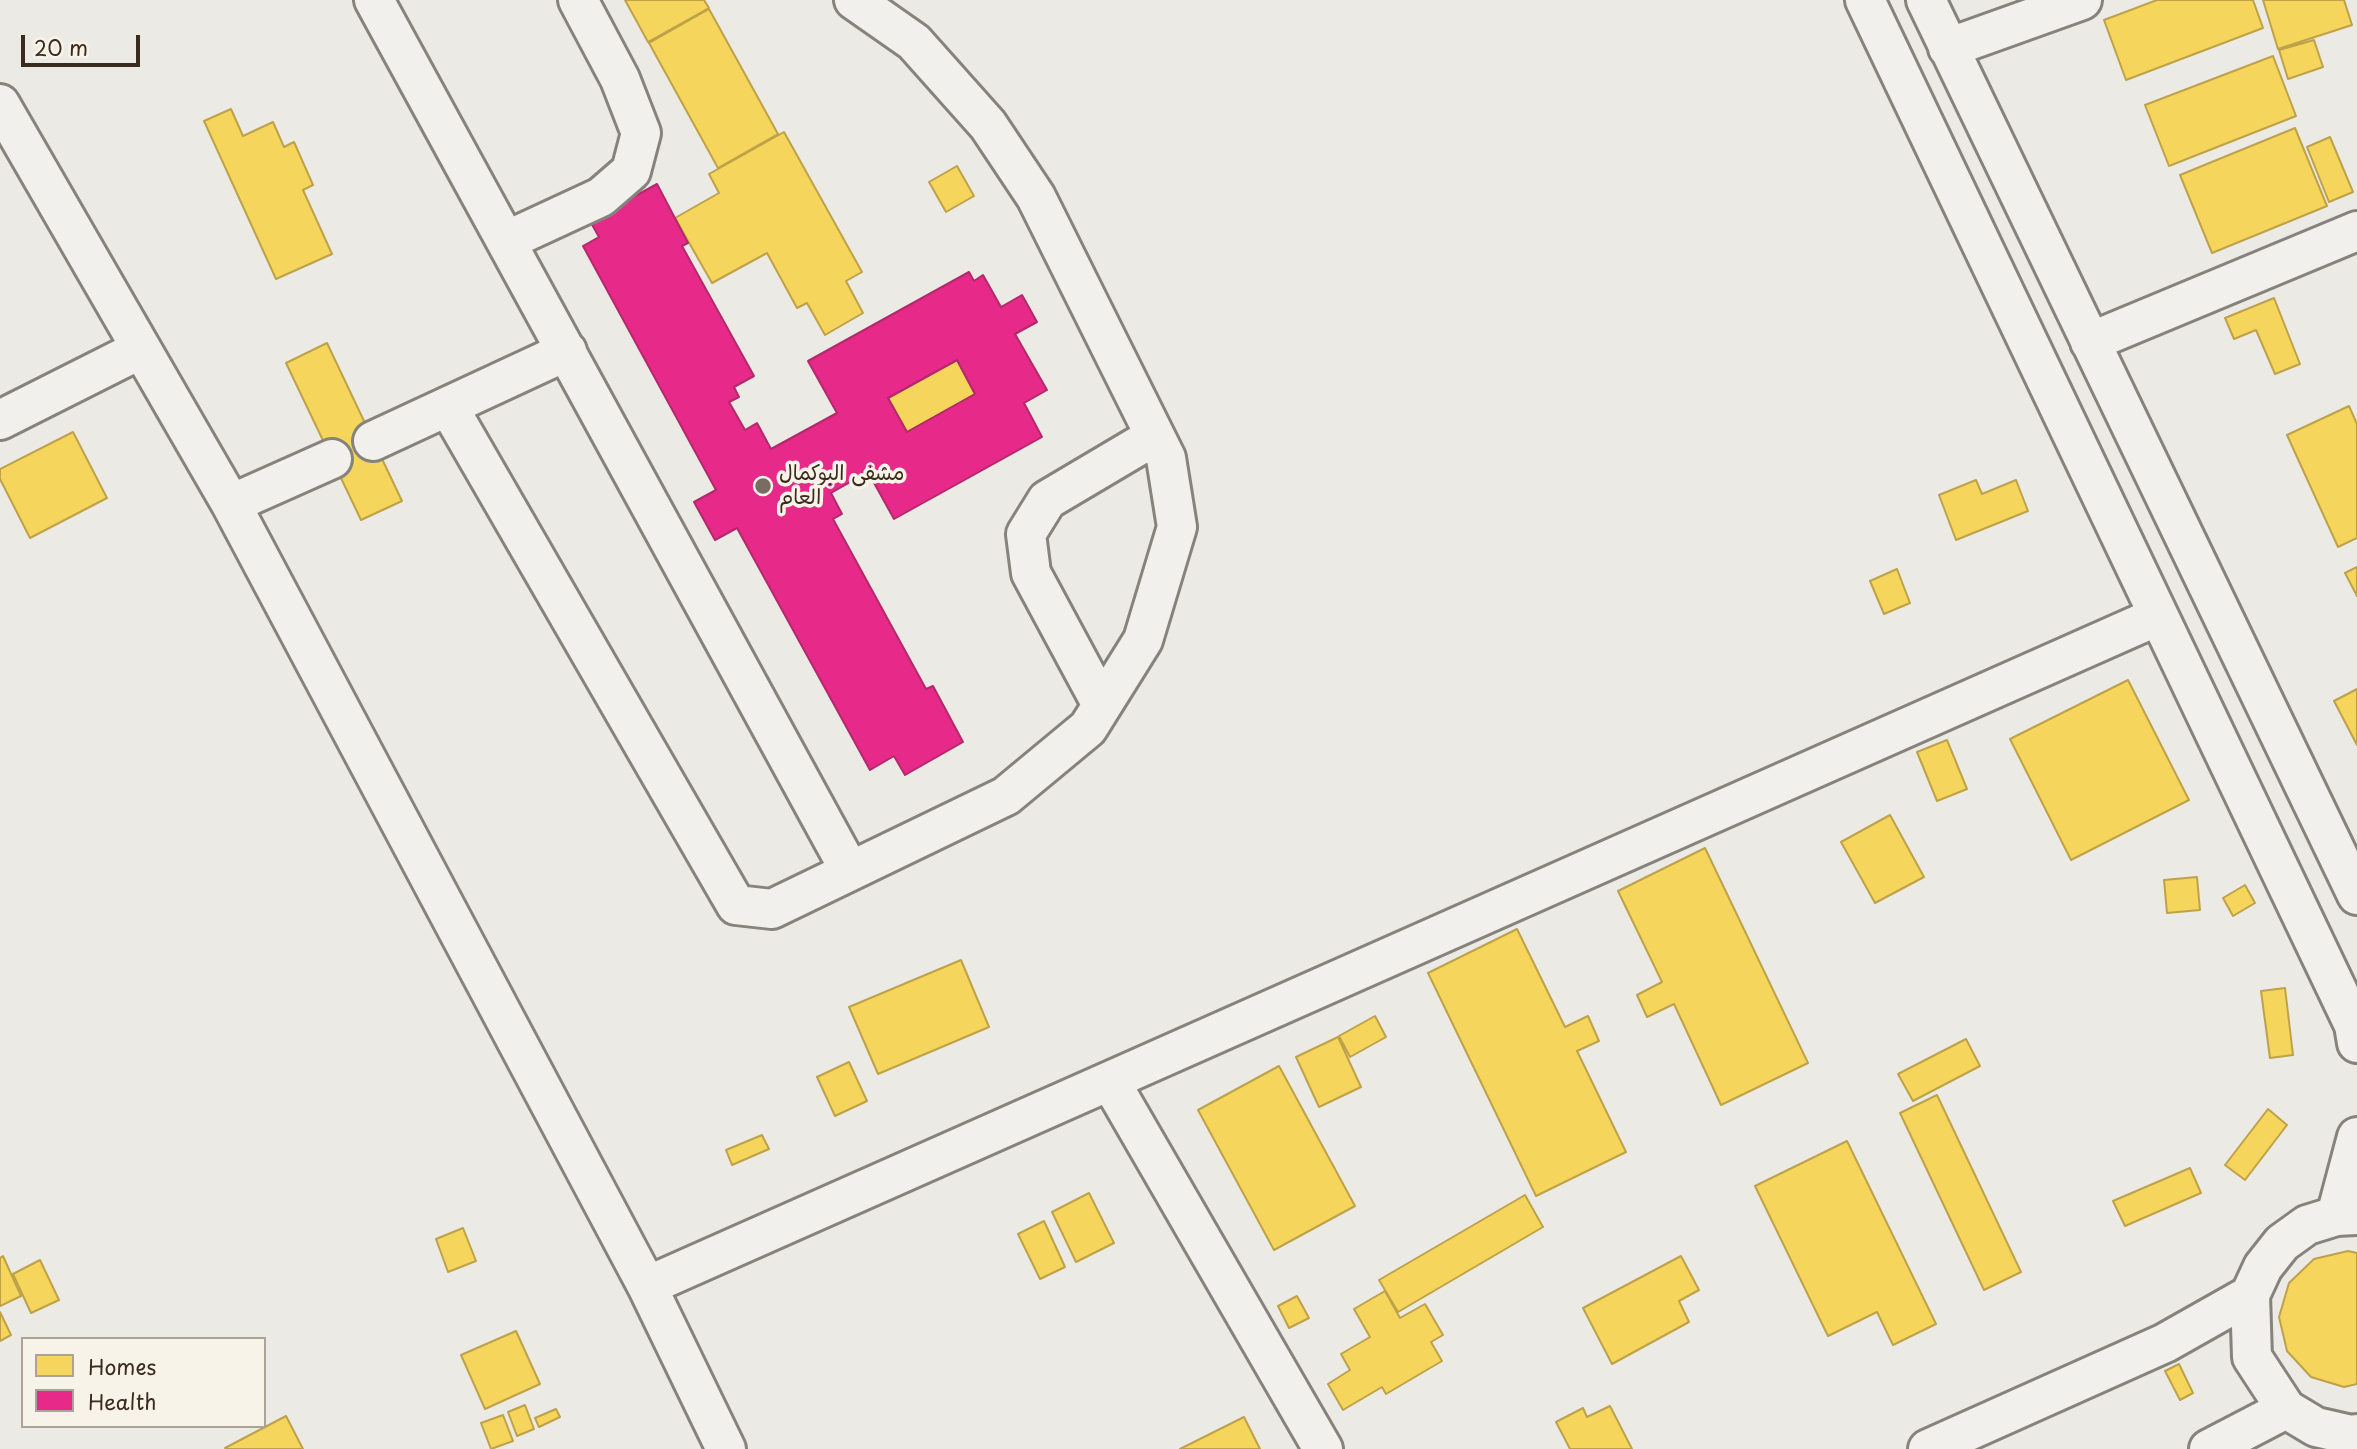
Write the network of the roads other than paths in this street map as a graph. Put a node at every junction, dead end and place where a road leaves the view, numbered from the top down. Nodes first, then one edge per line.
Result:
1 (374, 0) edge
2 (578, 0) edge
3 (854, 0) edge
4 (1865, 0) edge
5 (1926, 0) edge
6 (2082, 0) edge
7 (1948, 48) junction
8 (0, 104) edge
9 (2357, 231) edge
10 (506, 241) junction
11 (2090, 342) junction
12 (141, 349) junction
13 (566, 351) junction
14 (449, 408) junction
15 (0, 420) edge
16 (1155, 436) junction
17 (373, 441) dead end
18 (332, 459) dead end
19 (231, 504) junction
20 (2158, 616) junction
21 (1102, 705) junction
22 (850, 871) junction
23 (2357, 895) edge
24 (2357, 1043) edge
25 (1110, 1082) junction
26 (2357, 1137) edge
27 (2347, 1215) edge
28 (648, 1286) junction
29 (2250, 1295) junction
30 (2286, 1409) junction
31 (2357, 1434) edge
32 (726, 1449) edge
33 (1323, 1449) edge
34 (1928, 1449) edge
35 (2209, 1449) edge

1 - 10 main road
2 - 10 main road
3 - 16 main road
4 - 20 main road
5 - 7 main road
6 - 7 main road
7 - 11 main road
8 - 12 main road
9 - 11 main road
10 - 13 main road
11 - 23 main road
12 - 15 main road
12 - 19 main road
13 - 14 main road
13 - 22 main road
14 - 17 main road
14 - 22 main road
16 - 21 main road
16 - 21 main road
18 - 19 main road
19 - 28 main road
20 - 24 main road
20 - 25 main road
21 - 22 main road
25 - 28 main road
25 - 33 main road
26 - 27 main road
27 - 29 main road
28 - 32 main road
29 - 30 main road
29 - 34 main road
30 - 31 main road
30 - 35 main road

